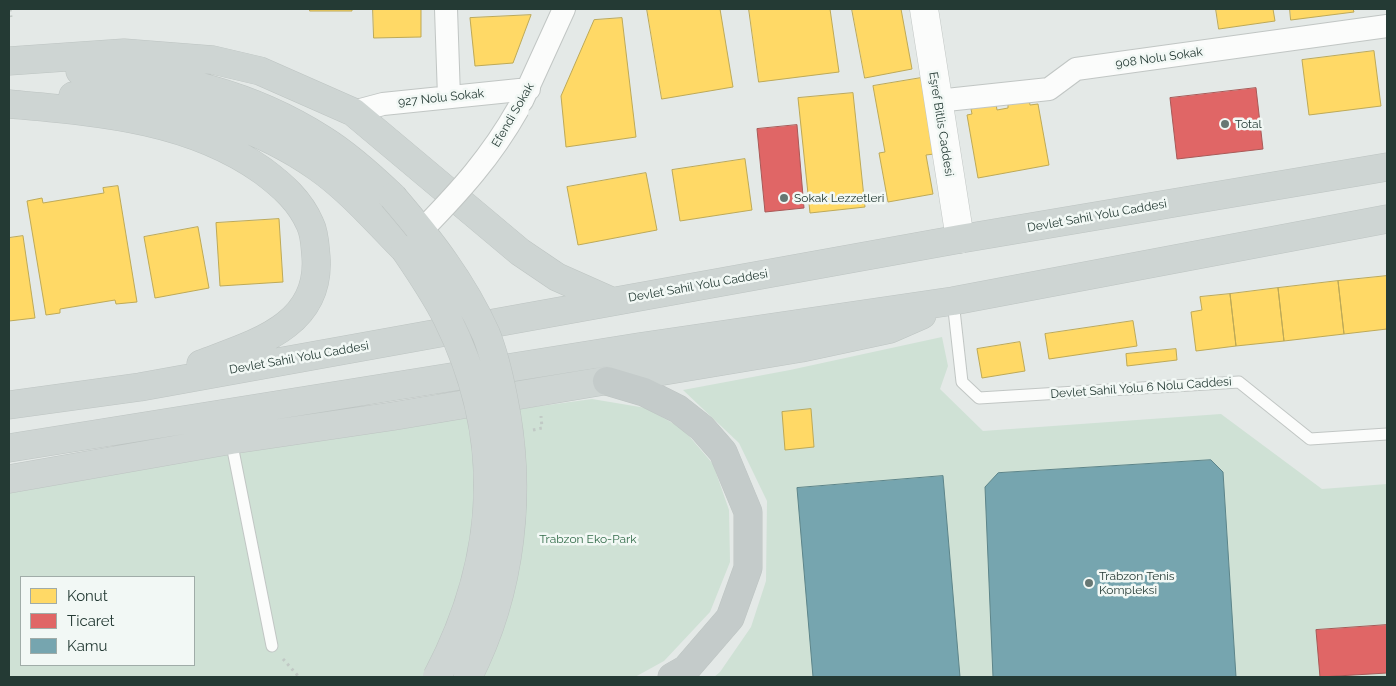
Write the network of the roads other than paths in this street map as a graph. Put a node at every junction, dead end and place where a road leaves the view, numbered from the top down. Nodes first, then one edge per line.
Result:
1 (446, 9) edge
2 (564, 9) edge
3 (924, 9) edge
4 (1381, 21) edge
5 (9, 62) edge
6 (9, 70) edge
7 (529, 89) junction
8 (9, 96) edge
9 (448, 97) junction
10 (937, 101) junction
11 (9, 104) edge
12 (353, 112) junction
13 (1387, 167) edge
14 (1387, 219) edge
15 (960, 239) junction
16 (413, 240) junction
17 (610, 301) junction
18 (953, 301) junction
19 (607, 381) junction
20 (140, 387) junction
21 (9, 405) edge
22 (1387, 434) edge
23 (231, 440) junction
24 (9, 448) edge
25 (9, 480) edge
26 (272, 646) road end
27 (437, 677) edge
28 (468, 677) edge
29 (672, 677) edge

1 - 9 street
2 - 7 street, Efendi Sokak
3 - 10 street, Eşref Bitlis Caddesi
4 - 10 street, 908 Nolu Sokak
5 - 12 main road
6 - 16 main road, bridge
7 - 9 street, 927 Nolu Sokak
7 - 16 street, Efendi Sokak, bridge
8 - 16 main road
9 - 12 street, 927 Nolu Sokak
10 - 15 street, Eşref Bitlis Caddesi
11 - 20 main road
12 - 17 main road
13 - 15 main road, Devlet Sahil Yolu Caddesi
14 - 18 main road
15 - 17 main road, Devlet Sahil Yolu Caddesi
16 - 27 main road, bridge
16 - 28 main road, bridge
17 - 20 main road, Devlet Sahil Yolu Caddesi
18 - 19 main road
18 - 22 lane, Devlet Sahil Yolu 6 Nolu Caddesi
18 - 24 main road
19 - 23 main road
19 - 29 highway
20 - 21 main road, Devlet Sahil Yolu Caddesi
23 - 25 main road
23 - 26 lane

